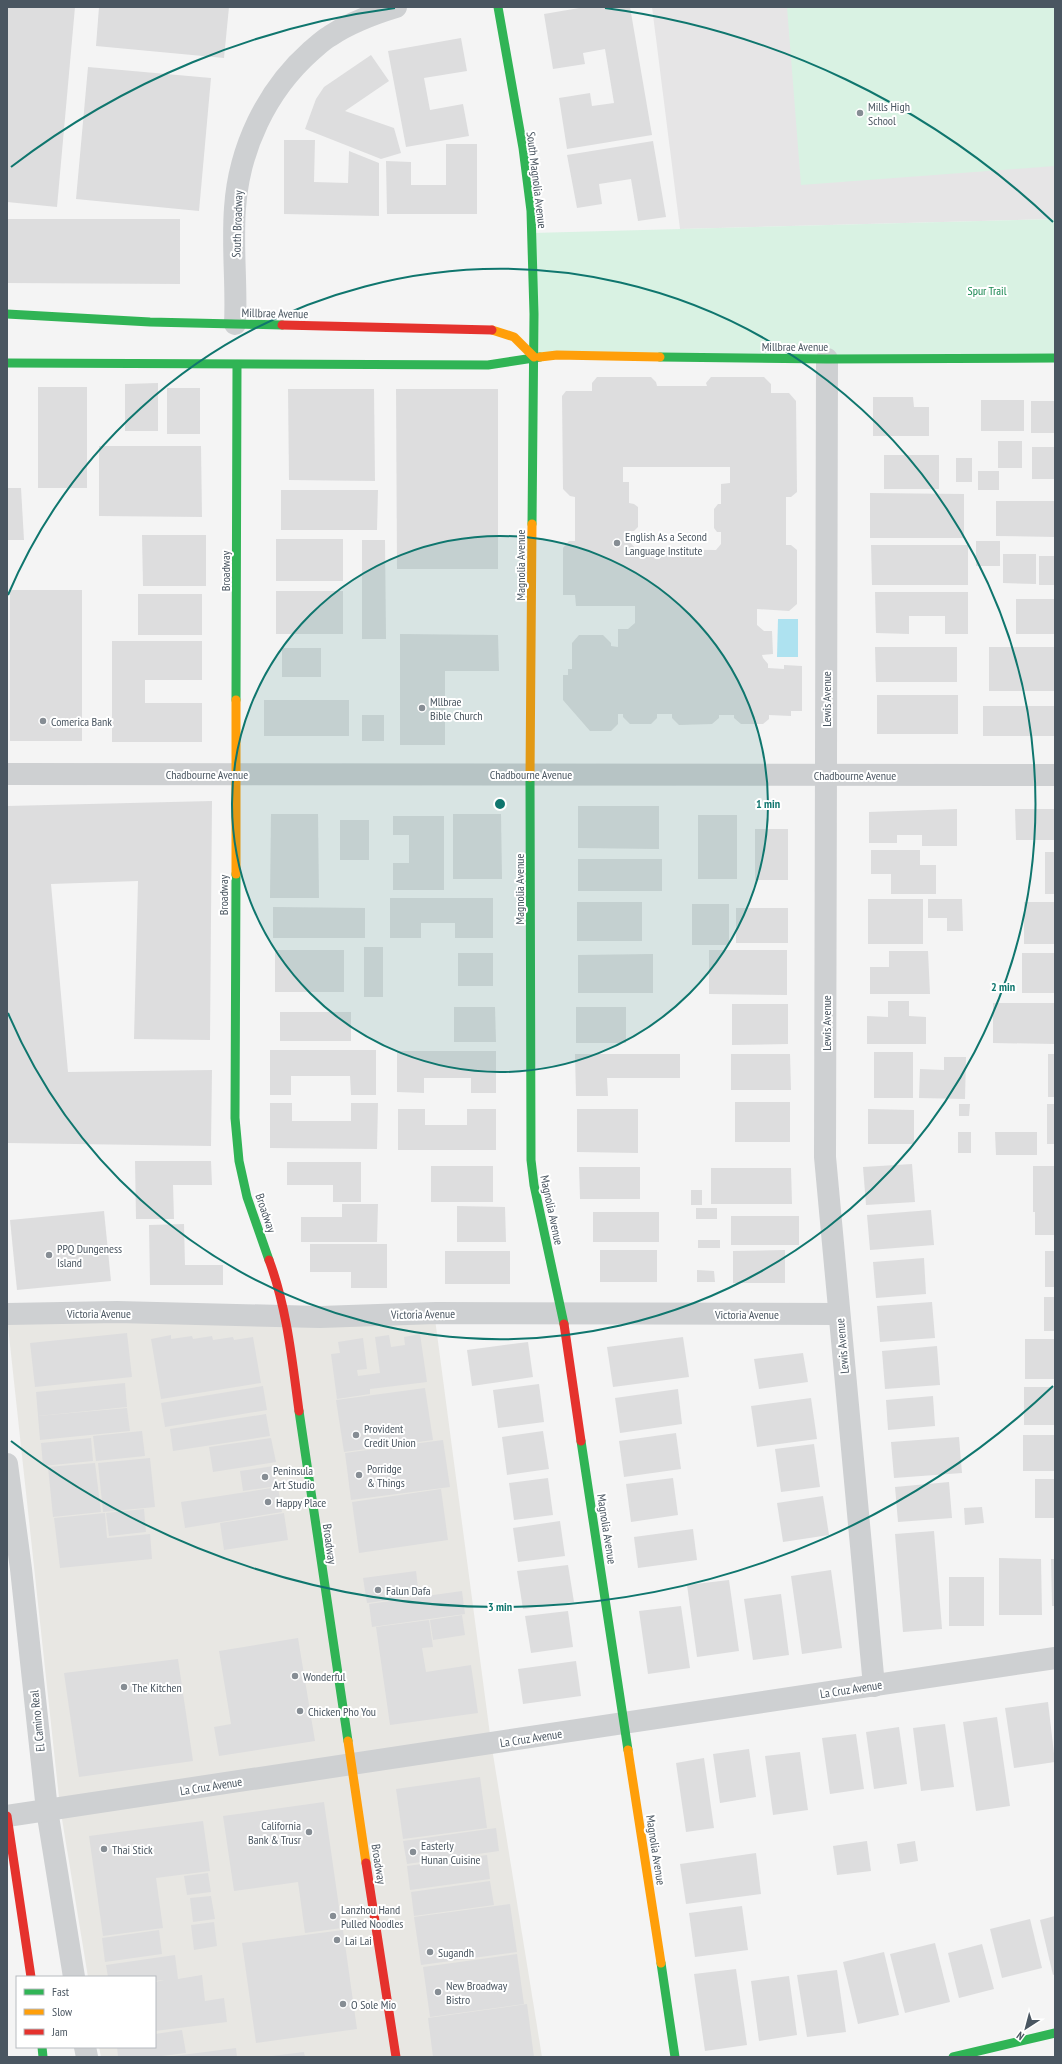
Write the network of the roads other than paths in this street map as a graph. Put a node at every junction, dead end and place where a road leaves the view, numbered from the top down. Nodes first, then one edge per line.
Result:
1 (396, 7) edge
2 (498, 7) edge
3 (7, 314) edge
4 (235, 324) junction
5 (534, 357) junction
6 (1055, 358) edge
7 (827, 359) junction
8 (7, 363) edge
9 (237, 366) junction
10 (7, 774) edge
11 (236, 774) junction
12 (530, 774) junction
13 (826, 775) junction
14 (1055, 775) edge
15 (562, 1313) junction
16 (7, 1314) edge
17 (838, 1314) junction
18 (284, 1316) junction
19 (7, 1464) edge
20 (1055, 1658) edge
21 (874, 1686) junction
22 (625, 1723) junction
23 (351, 1764) junction
24 (47, 1810) junction
25 (7, 1816) edge
26 (31, 1976) edge
27 (74, 1976) edge
28 (1055, 2033) edge
29 (396, 2057) edge
30 (676, 2057) edge
31 (953, 2057) edge

1 - 4 street, South Broadway
2 - 5 street, South Magnolia Avenue
3 - 4 street, Millbrae Avenue
4 - 5 street, Millbrae Avenue
5 - 7 street, Millbrae Avenue
5 - 9 street, Millbrae Avenue
5 - 12 street, Magnolia Avenue
6 - 7 street, Millbrae Avenue
7 - 13 street, Lewis Avenue
8 - 9 street, Millbrae Avenue
9 - 11 street, Broadway
10 - 11 street, Chadbourne Avenue
11 - 12 street, Chadbourne Avenue
11 - 18 street, Broadway
12 - 13 street, Chadbourne Avenue
12 - 15 street, Magnolia Avenue
13 - 14 street, Chadbourne Avenue
13 - 17 street, Lewis Avenue
15 - 17 street, Victoria Avenue
15 - 18 street, Victoria Avenue
15 - 22 street, Magnolia Avenue
16 - 18 street, Victoria Avenue
17 - 21 street, Lewis Avenue
18 - 23 street, Broadway
19 - 24 street, El Camino Real
20 - 21 street, La Cruz Avenue
21 - 22 street, La Cruz Avenue
22 - 23 street, La Cruz Avenue
22 - 30 street, Magnolia Avenue
23 - 24 street, La Cruz Avenue
23 - 29 street, Broadway
24 - 25 street, La Cruz Avenue
24 - 27 street, El Camino Real
25 - 26 street
28 - 31 street

